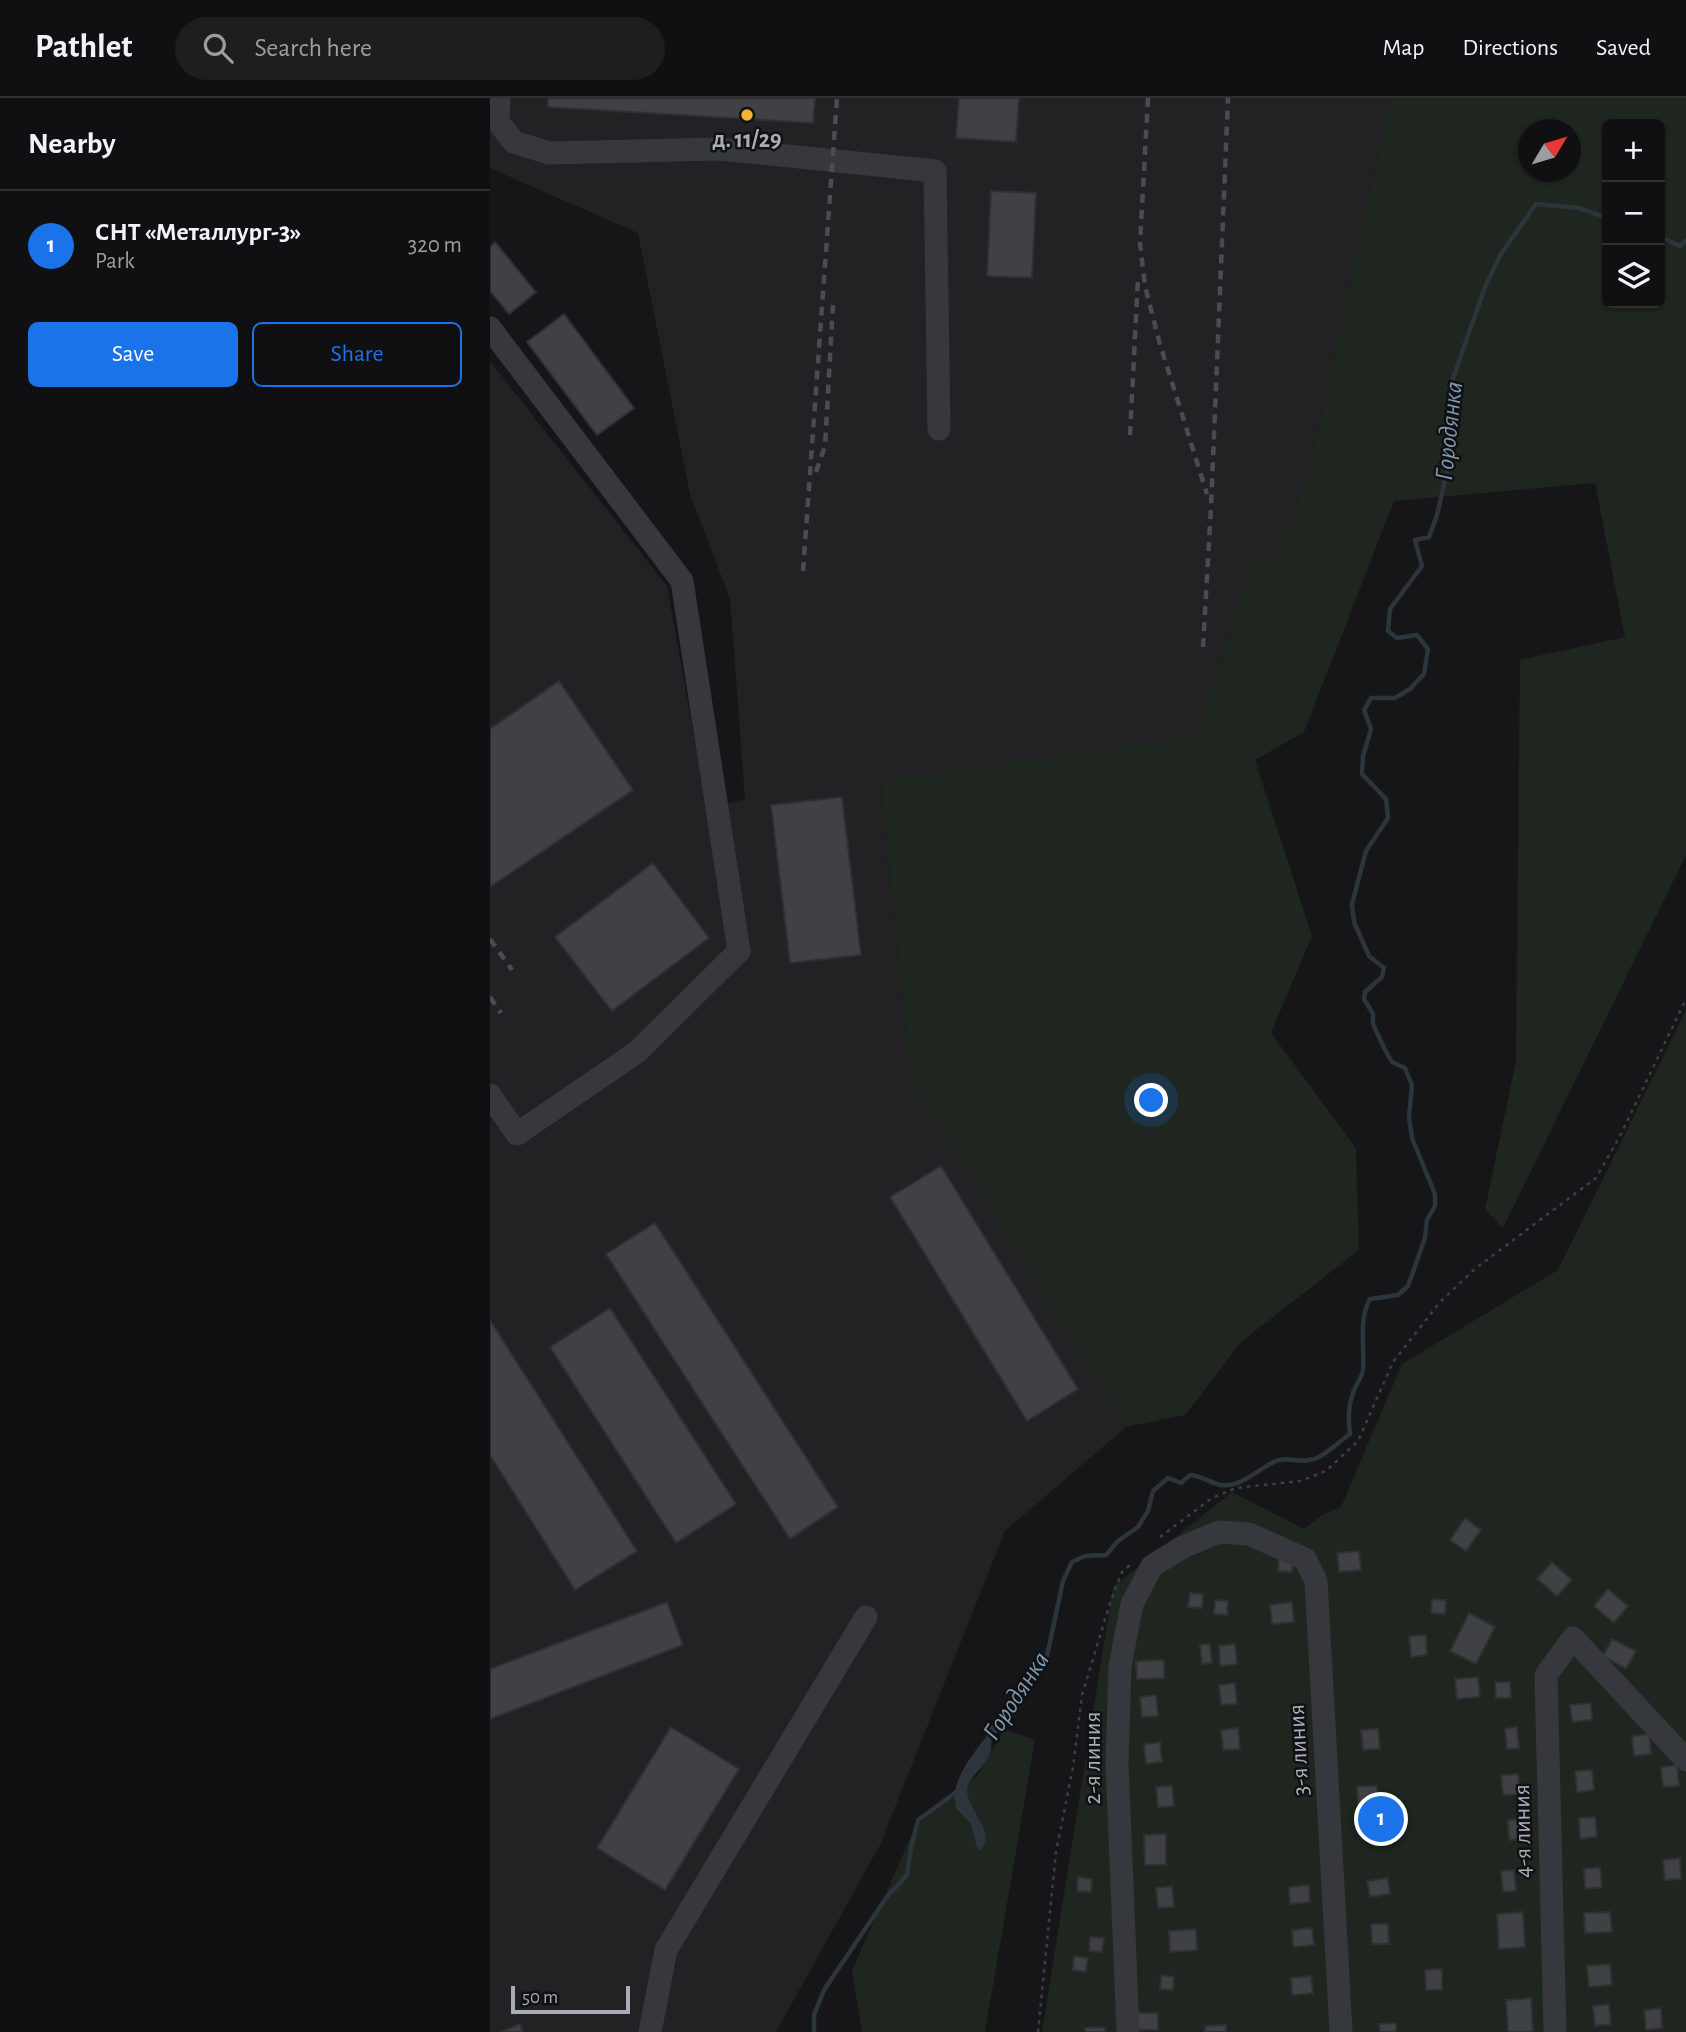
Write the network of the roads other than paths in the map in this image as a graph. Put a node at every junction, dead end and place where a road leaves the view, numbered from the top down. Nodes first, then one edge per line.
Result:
1 (499, 98) edge
2 (490, 328) edge
3 (939, 429) dead end
4 (490, 1095) edge
5 (1219, 1532) joint
6 (866, 1617) dead end
7 (1686, 1760) edge
8 (650, 2032) edge
9 (1128, 2032) edge
10 (1342, 2032) edge
11 (1555, 2032) edge

1 - 3 lane
2 - 4 lane
5 - 9 lane, 2-я линия
5 - 10 lane, 3-я линия
6 - 8 lane
7 - 11 lane, 4-я линия

